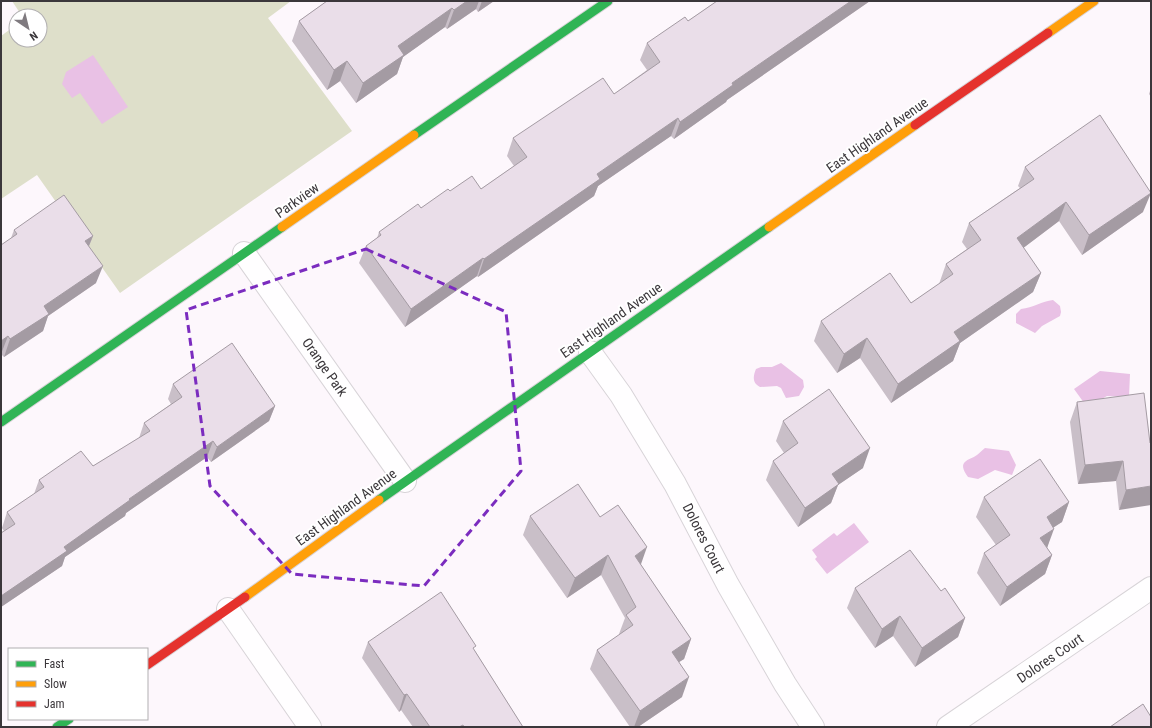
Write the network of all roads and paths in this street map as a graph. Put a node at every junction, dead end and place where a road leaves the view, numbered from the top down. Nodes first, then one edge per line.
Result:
1 (608, 1) edge
2 (1094, 1) edge
3 (244, 253) junction
4 (590, 352) junction
5 (1, 422) edge
6 (405, 481) junction
7 (1151, 588) edge
8 (228, 609) junction
9 (148, 664) edge
10 (68, 720) edge
11 (57, 727) edge
12 (310, 727) edge
13 (813, 727) edge
14 (948, 727) edge

1 - 3 street, Parkview
2 - 4 street, East Highland Avenue
3 - 5 street, Parkview
3 - 6 street, Orange Park
4 - 6 street, East Highland Avenue
4 - 13 street, Dolores Court
6 - 8 street, East Highland Avenue
7 - 14 street, Dolores Court
8 - 9 street, East Highland Avenue
8 - 12 street
10 - 11 street

